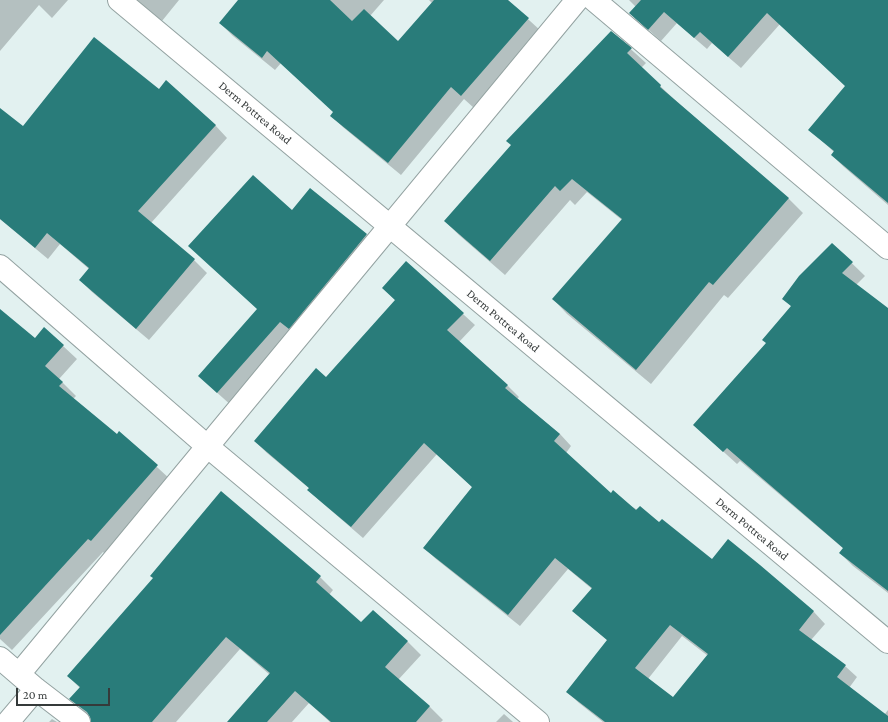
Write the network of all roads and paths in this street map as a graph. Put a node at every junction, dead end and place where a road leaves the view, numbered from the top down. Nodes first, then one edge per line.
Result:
1 (119, 0) edge
2 (577, 0) edge
3 (594, 0) edge
4 (390, 226) junction
5 (888, 248) edge
6 (0, 266) edge
7 (208, 446) junction
8 (888, 642) edge
9 (0, 658) edge
10 (19, 674) junction
11 (36, 689) junction
12 (8, 722) edge
13 (79, 722) edge
14 (538, 722) edge

1 - 4 street, Derm Pottrea Road
2 - 4 street
3 - 5 street
4 - 7 street
4 - 8 street, Derm Pottrea Road
6 - 7 street
7 - 10 street
7 - 14 street
9 - 10 street
10 - 11 street
11 - 12 street
11 - 13 street

